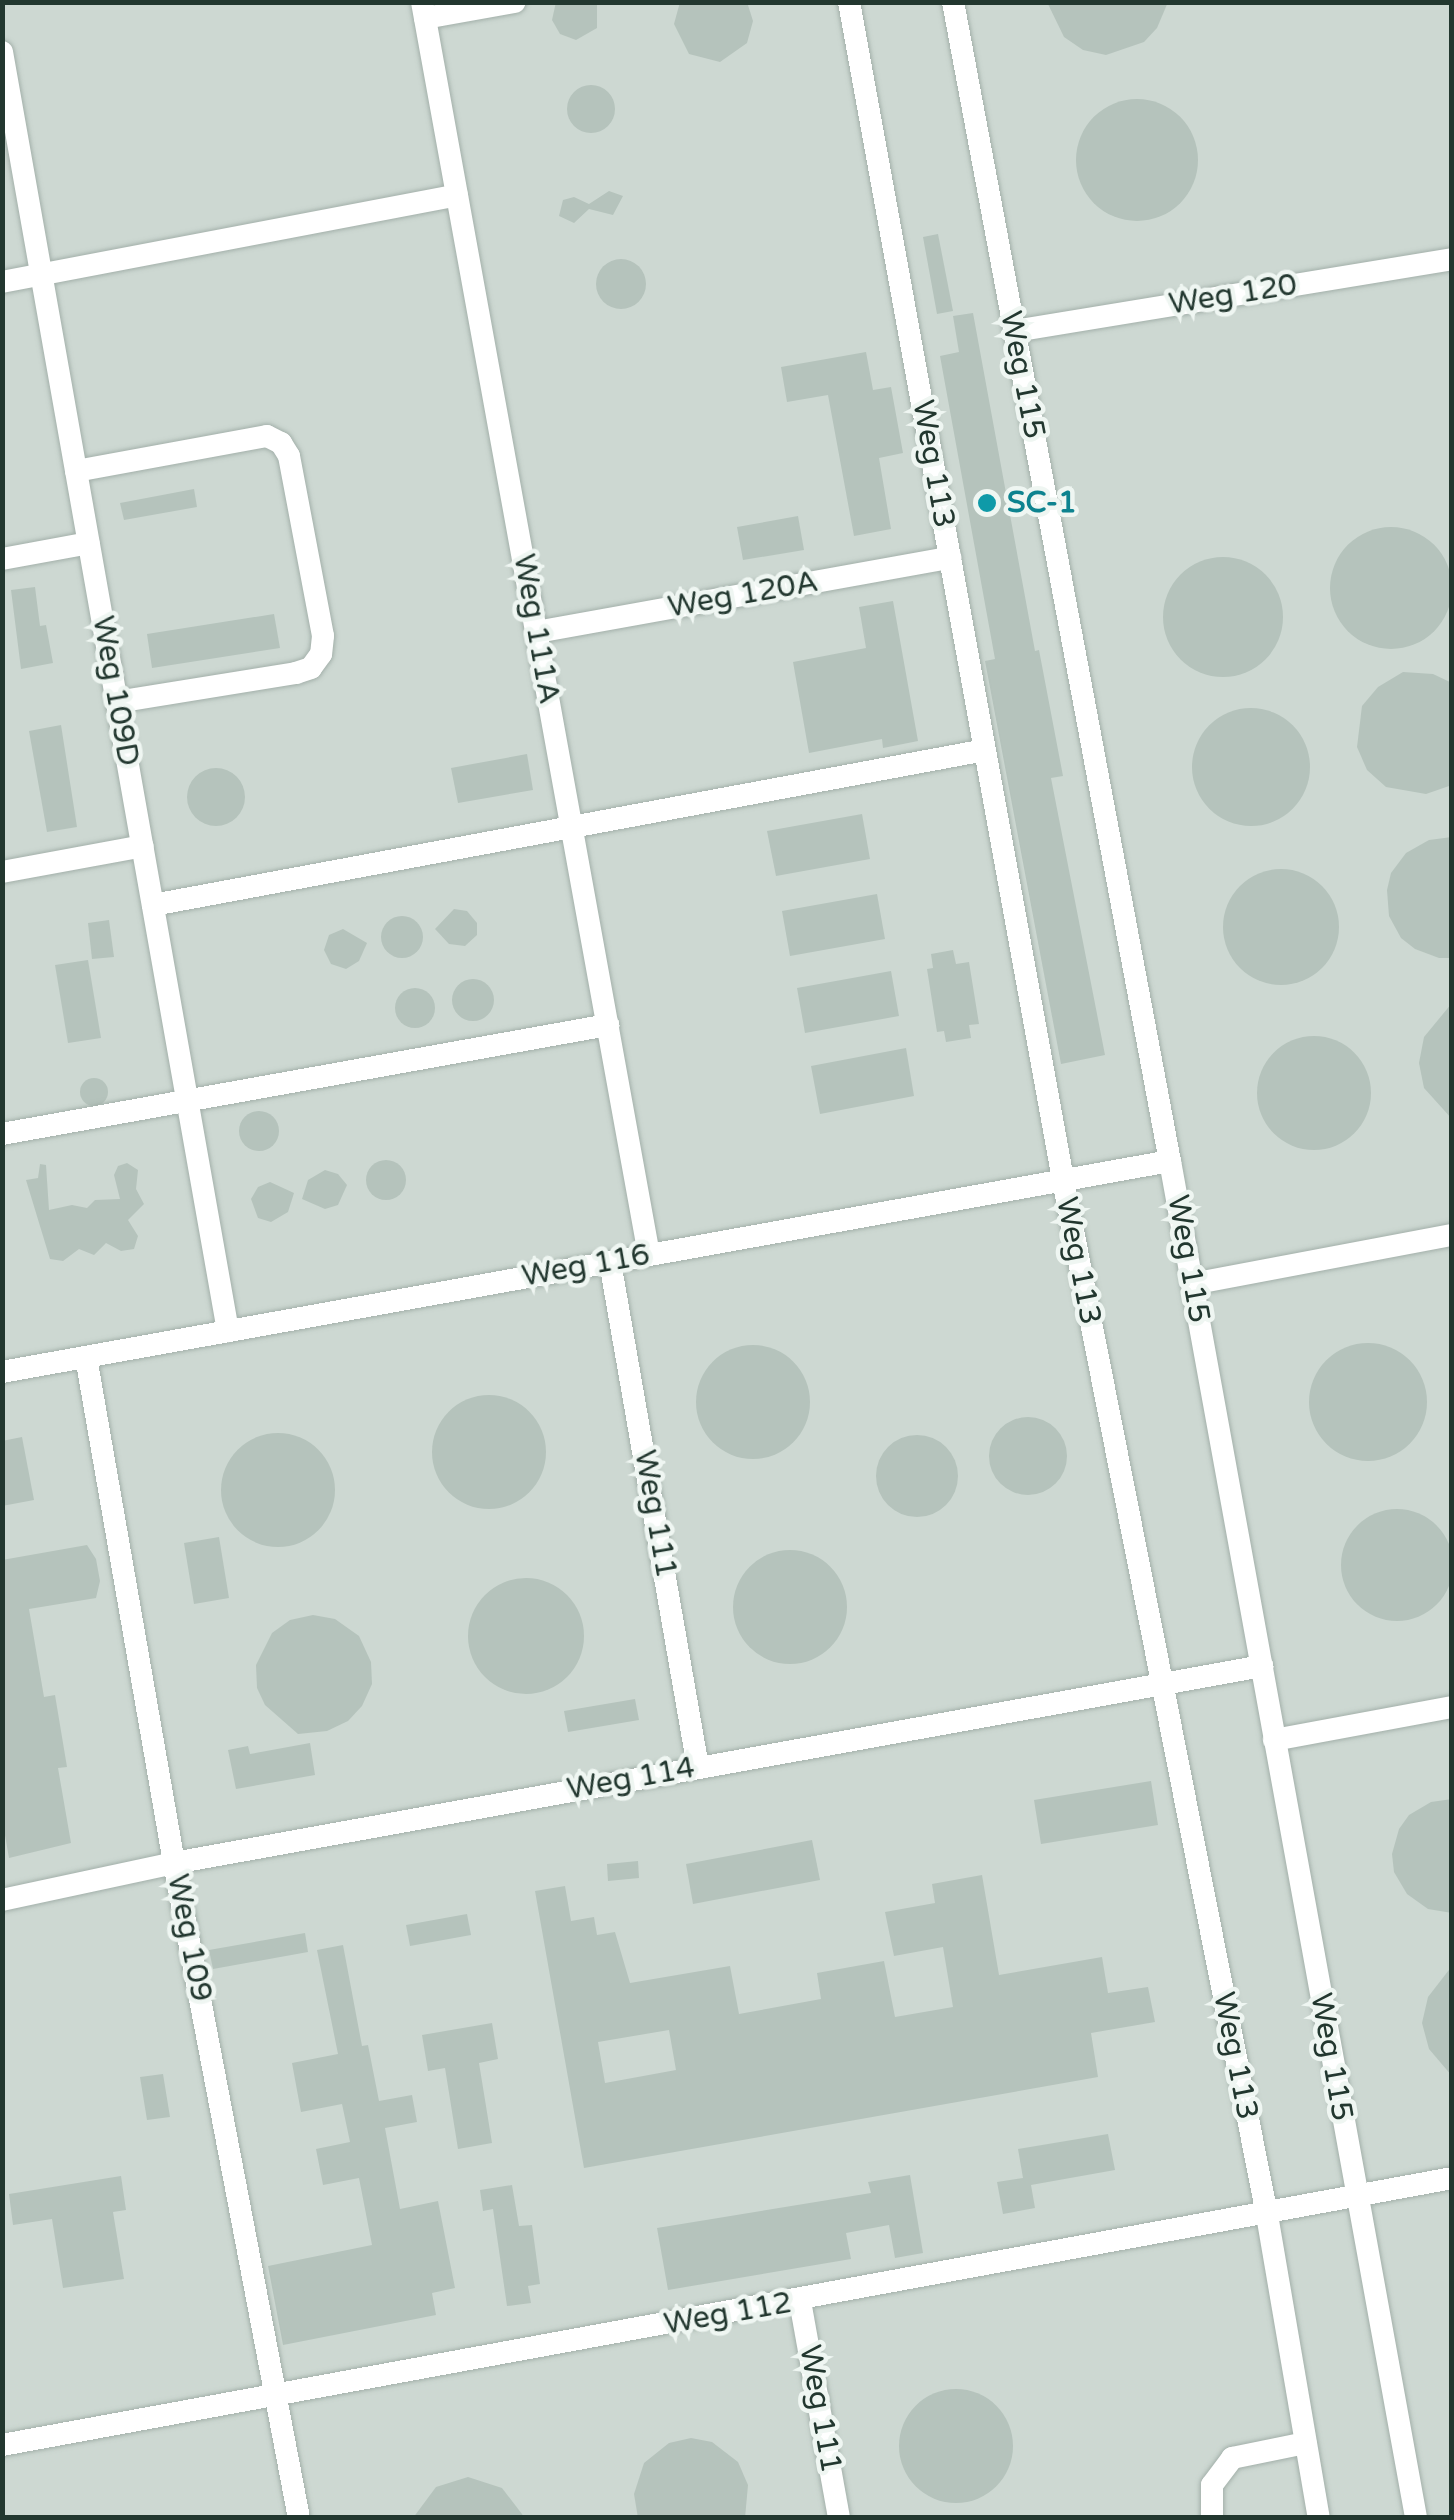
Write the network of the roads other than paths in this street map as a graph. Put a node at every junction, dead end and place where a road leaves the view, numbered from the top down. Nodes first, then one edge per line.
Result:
1 (515, 2) edge
2 (850, 2) edge
3 (953, 2) edge
4 (424, 10) edge
5 (2, 52) edge
6 (457, 196) junction
7 (1452, 259) edge
8 (42, 274) junction
9 (2, 282) edge
10 (1014, 331) junction
11 (76, 471) junction
12 (89, 543) junction
13 (950, 558) junction
14 (2, 560) edge
15 (536, 632) junction
16 (117, 702) junction
17 (985, 750) junction
18 (572, 827) junction
19 (142, 846) junction
20 (2, 872) edge
21 (153, 905) junction
22 (608, 1025) junction
23 (188, 1100) junction
24 (2, 1134) edge
25 (1170, 1161) junction
26 (1063, 1180) junction
27 (1452, 1235) edge
28 (650, 1255) junction
29 (610, 1262) junction
30 (1192, 1284) junction
31 (228, 1331) junction
32 (86, 1357) junction
33 (2, 1372) edge
34 (1262, 1666) junction
35 (1160, 1685) junction
36 (1452, 1707) edge
37 (1274, 1740) junction
38 (698, 1767) junction
39 (174, 1862) junction
40 (2, 1900) edge
41 (1452, 2178) edge
42 (1355, 2194) junction
43 (1267, 2215) junction
44 (800, 2301) junction
45 (278, 2396) junction
46 (1306, 2443) junction
47 (2, 2445) edge
48 (299, 2518) edge
49 (840, 2518) edge
50 (1212, 2518) edge
51 (1319, 2518) edge
52 (1416, 2518) edge

1 - 4 lane
2 - 13 lane, Weg 113
3 - 10 lane, Weg 115
4 - 6 lane, Weg 111A
5 - 8 lane, Weg 109D
6 - 8 lane
6 - 15 lane, Weg 111A
7 - 10 lane, Weg 120
8 - 9 lane
8 - 11 lane, Weg 109D
10 - 25 lane, Weg 115
11 - 12 lane, Weg 109D
11 - 16 lane
12 - 14 lane
12 - 16 lane, Weg 109D
13 - 15 lane, Weg 120A
13 - 17 lane, Weg 113
15 - 18 lane, Weg 111A
16 - 19 lane, Weg 109D
17 - 18 lane
17 - 26 lane, Weg 113
18 - 21 lane
18 - 22 lane, Weg 111A
19 - 20 lane
19 - 21 lane, Weg 109D
21 - 23 lane, Weg 109D
22 - 23 lane
22 - 28 lane, Weg 111A
23 - 24 lane
23 - 31 lane, Weg 109D
25 - 26 lane, Weg 116
25 - 30 lane, Weg 115
26 - 28 lane, Weg 116
26 - 35 lane, Weg 113
27 - 30 lane
28 - 29 lane, Weg 116
29 - 31 lane, Weg 116
29 - 38 lane, Weg 111
30 - 34 lane, Weg 115
31 - 32 lane, Weg 116
32 - 33 lane, Weg 116
32 - 39 lane, Weg 109
34 - 35 lane, Weg 114
34 - 37 lane, Weg 115
35 - 38 lane, Weg 114
35 - 43 lane, Weg 113
36 - 37 lane
37 - 42 lane, Weg 115
38 - 39 lane, Weg 114
39 - 40 lane, Weg 114
39 - 45 lane, Weg 109
41 - 42 lane, Weg 112
42 - 43 lane, Weg 112
42 - 52 lane, Weg 115
43 - 44 lane, Weg 112
43 - 46 lane, Weg 113
44 - 45 lane, Weg 112
44 - 49 lane, Weg 111
45 - 47 lane, Weg 112
45 - 48 lane, Weg 109
46 - 50 lane
46 - 51 lane, Weg 113

